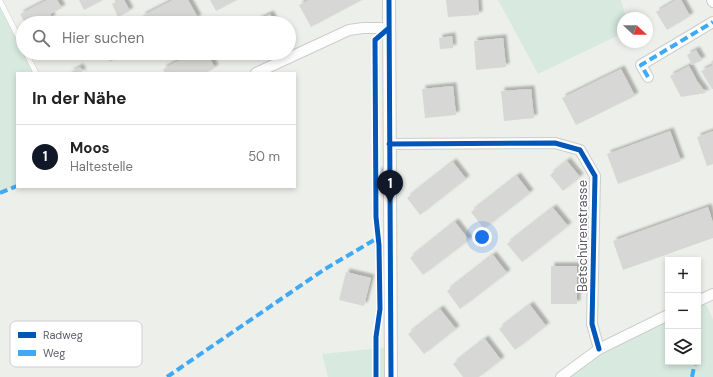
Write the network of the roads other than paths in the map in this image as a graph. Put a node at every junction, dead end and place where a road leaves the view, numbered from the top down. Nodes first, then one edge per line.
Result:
1 (389, 0) edge
2 (0, 1) edge
3 (713, 22) edge
4 (389, 28) junction
5 (16, 32) edge
6 (296, 55) edge
7 (30, 60) edge
8 (284, 60) edge
9 (36, 72) edge
10 (258, 72) edge
11 (648, 77) dead end
12 (389, 144) junction
13 (713, 294) edge
14 (701, 299) edge
15 (665, 316) edge
16 (599, 349) junction
17 (391, 377) edge
18 (561, 377) edge

1 - 4 street
2 - 5 lane
3 - 11 street
4 - 6 street
4 - 12 street
7 - 9 lane
8 - 10 street
12 - 16 street, Betschürenstrasse
12 - 17 street
13 - 14 street
15 - 16 street
16 - 18 street

